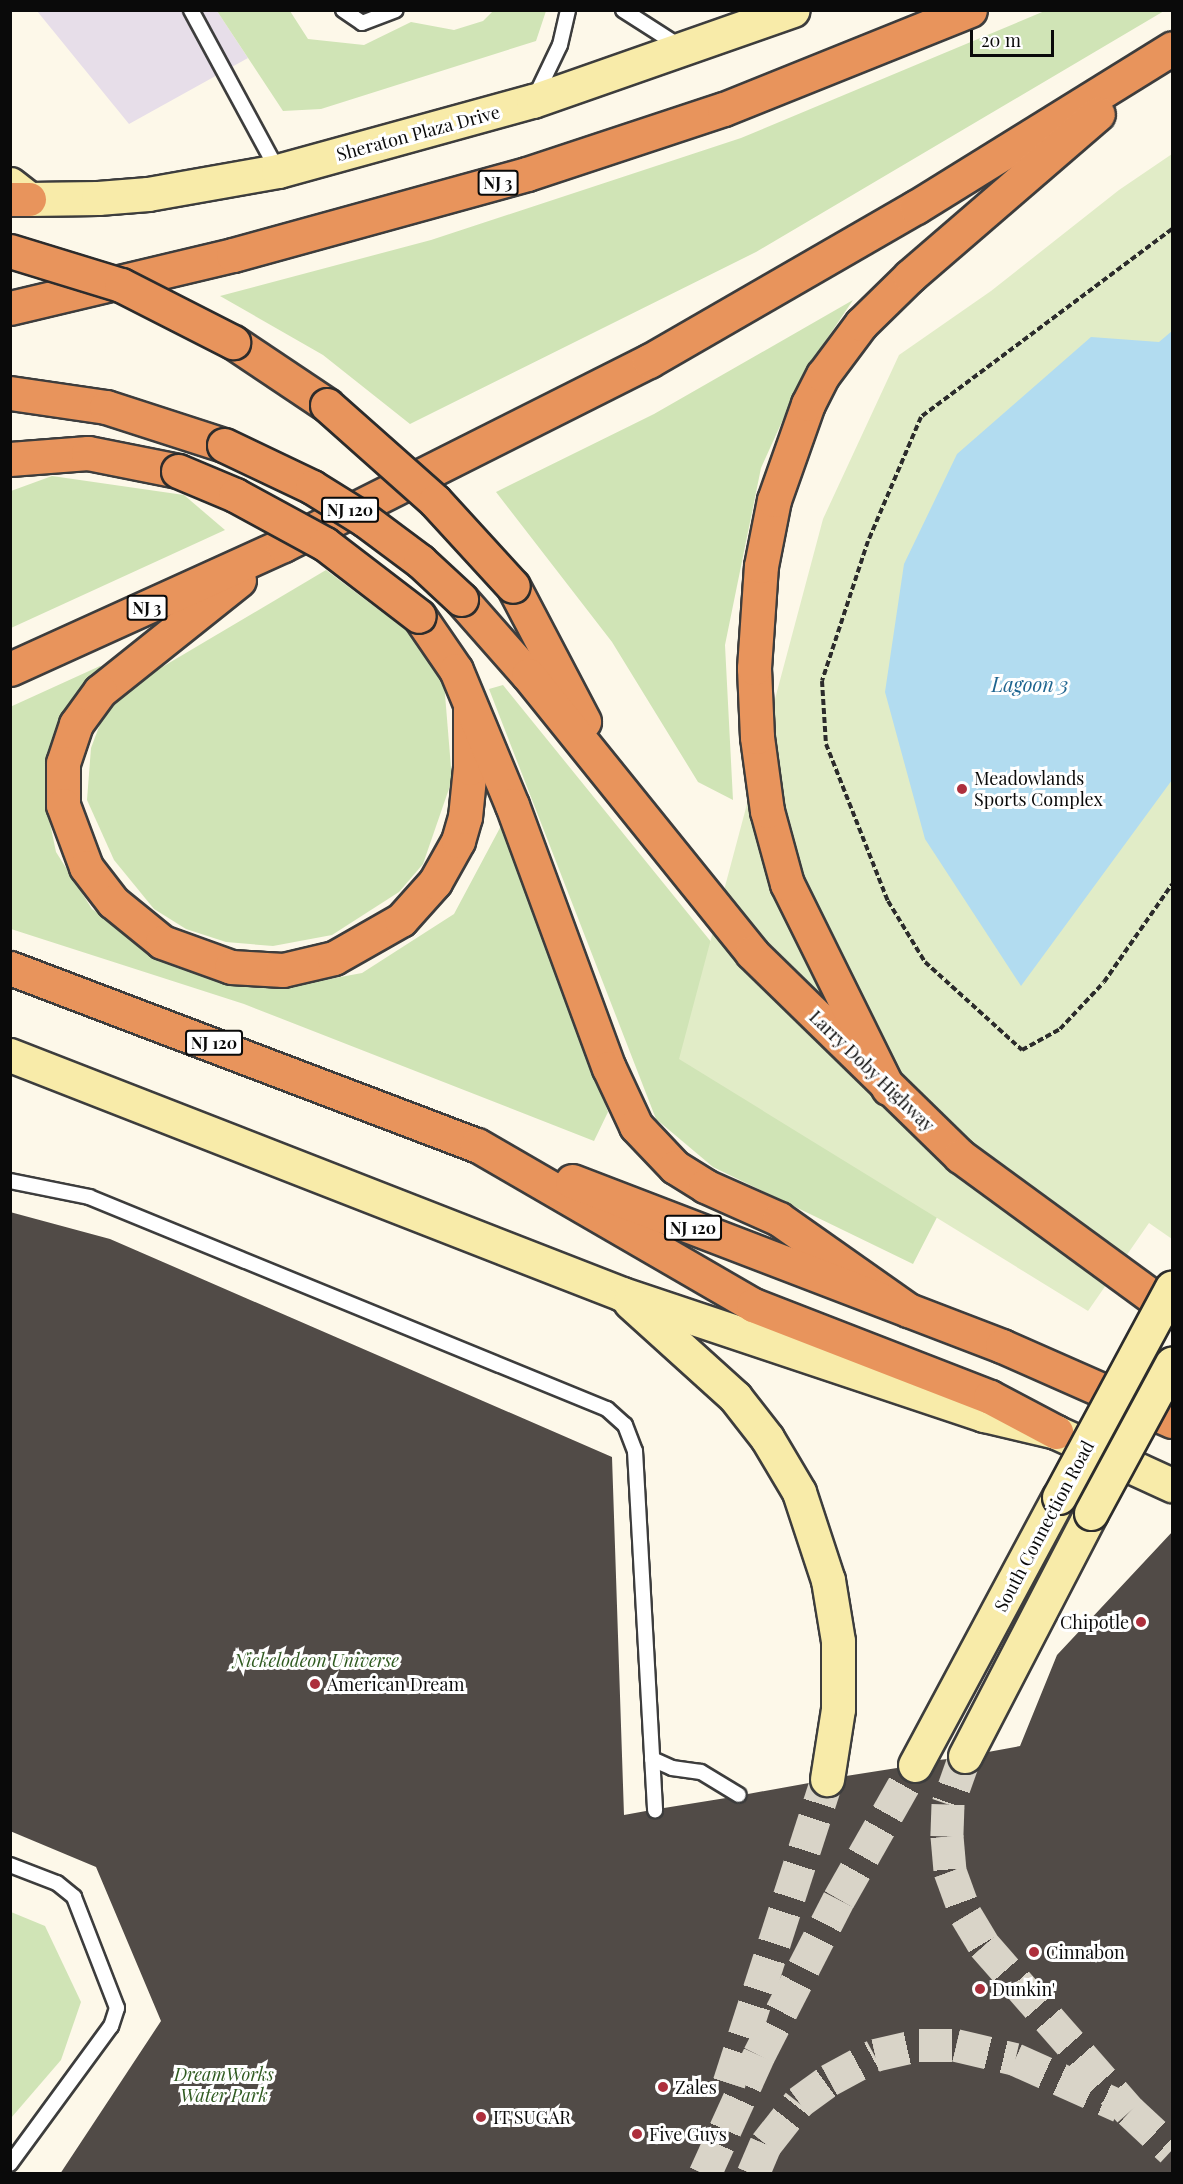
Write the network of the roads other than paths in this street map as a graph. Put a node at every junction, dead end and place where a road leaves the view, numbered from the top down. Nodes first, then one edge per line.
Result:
1 (191, 10) edge
2 (343, 10) edge
3 (396, 10) edge
4 (568, 10) edge
5 (623, 10) edge
6 (793, 10) edge
7 (970, 10) edge
8 (1173, 48) edge
9 (685, 51) junction
10 (533, 101) junction
11 (278, 171) junction
12 (17, 194) edge
13 (10, 251) edge
14 (10, 308) edge
15 (10, 393) edge
16 (10, 459) edge
17 (283, 545) junction
18 (10, 669) edge
19 (470, 708) junction
20 (617, 783) junction
21 (10, 968) edge
22 (10, 1055) edge
23 (888, 1088) junction
24 (477, 1145) junction
25 (10, 1181) edge
26 (1173, 1287) edge
27 (622, 1294) junction
28 (908, 1310) junction
29 (1173, 1311) edge
30 (1173, 1363) edge
31 (1173, 1421) edge
32 (1056, 1432) junction
33 (1173, 1485) edge
34 (965, 1756) tunnel mouth
35 (652, 1759) junction
36 (915, 1764) tunnel mouth
37 (827, 1779) tunnel mouth
38 (739, 1795) dead end
39 (655, 1810) dead end
40 (10, 1865) edge
41 (10, 2164) edge

1 - 11 lane
2 - 3 lane
4 - 10 lane
5 - 9 lane
6 - 9 street, Sheraton Plaza Drive
7 - 14 highway, NJ 3
8 - 17 highway, NJ 3
8 - 23 highway
9 - 10 street, Sheraton Plaza Drive
10 - 11 street, Sheraton Plaza Drive
11 - 12 street, Sheraton Plaza Drive
13 - 20 highway, bridge
15 - 20 highway, NJ 120, bridge
16 - 19 highway, bridge
17 - 18 highway, NJ 3
17 - 19 highway
19 - 28 highway
20 - 23 highway, Larry Doby Highway / NJ 120
21 - 24 highway, NJ 120
22 - 27 street
23 - 29 highway, Larry Doby Highway / NJ 120
24 - 28 highway, NJ 120
24 - 32 highway
25 - 35 lane
26 - 36 street, South Connection Road, bridge
27 - 32 street
27 - 37 street
28 - 31 highway, NJ 120
30 - 34 street, South Connection Road, bridge
32 - 33 street
35 - 38 lane
35 - 39 lane
40 - 41 lane

